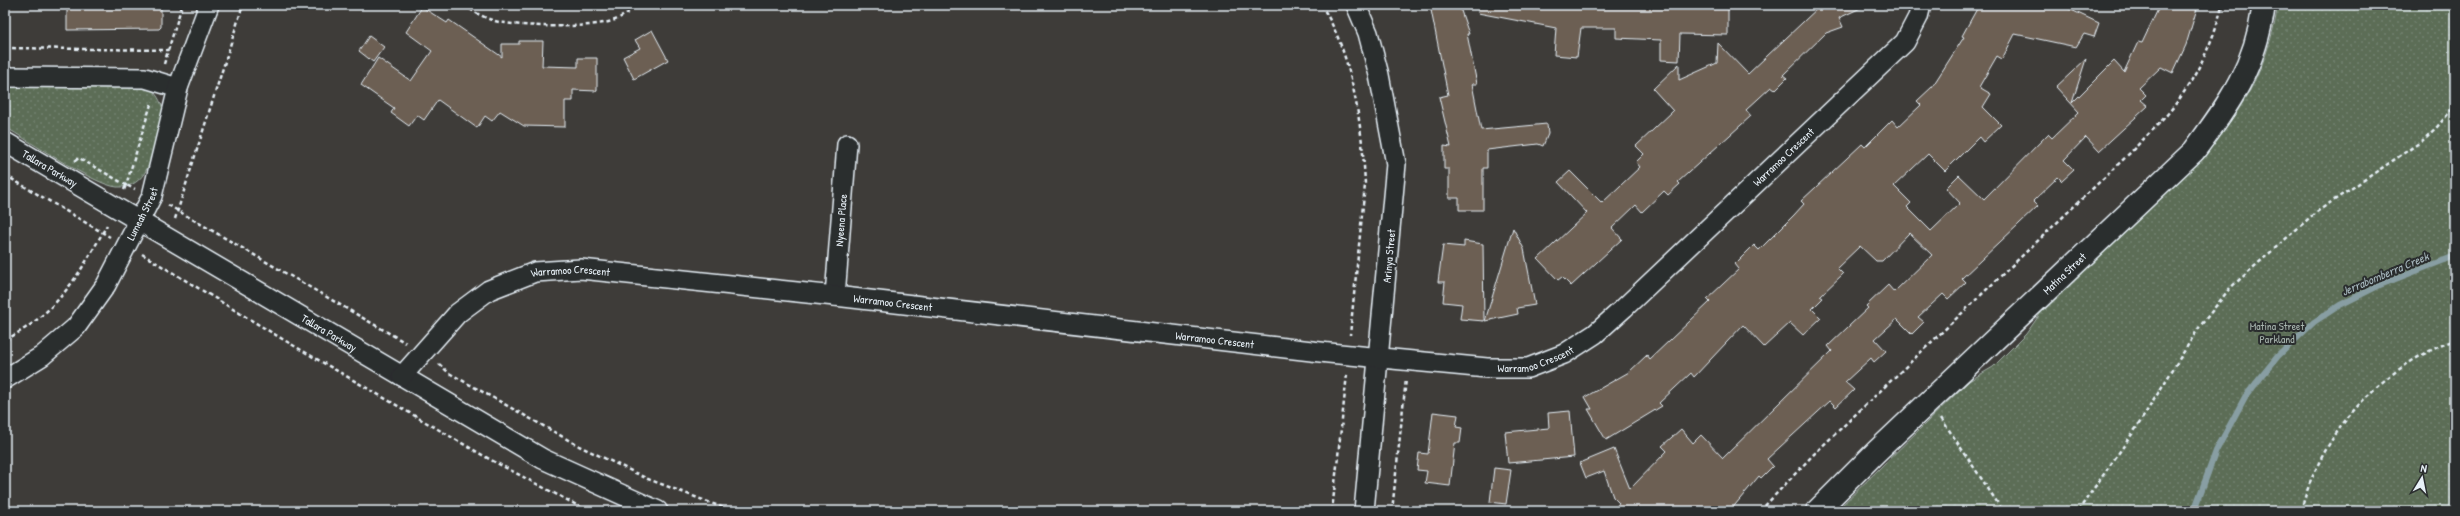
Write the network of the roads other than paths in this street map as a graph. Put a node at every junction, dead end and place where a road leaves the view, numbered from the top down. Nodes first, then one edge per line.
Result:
1 (209, 5) edge
2 (1356, 5) edge
3 (1921, 5) edge
4 (2264, 5) edge
5 (5, 77) edge
6 (178, 88) junction
7 (5, 142) edge
8 (847, 144) dead end
9 (140, 222) junction
10 (835, 296) junction
11 (1379, 358) junction
12 (402, 376) junction
13 (5, 379) edge
14 (658, 511) edge
15 (1364, 511) edge
16 (1817, 511) edge

1 - 6 street, Lumeah Street
2 - 11 street, Arinya Street
3 - 11 street, Warramoo Crescent
4 - 16 street, Matina Street
5 - 6 street
6 - 9 street, Lumeah Street
7 - 9 street, Tallara Parkway
8 - 10 street, Nyeena Place
9 - 12 street, Tallara Parkway
9 - 13 street, Lumeah Street
10 - 11 street, Warramoo Crescent
10 - 12 street, Warramoo Crescent
11 - 15 street, Arinya Street
12 - 14 street, Tallara Parkway

